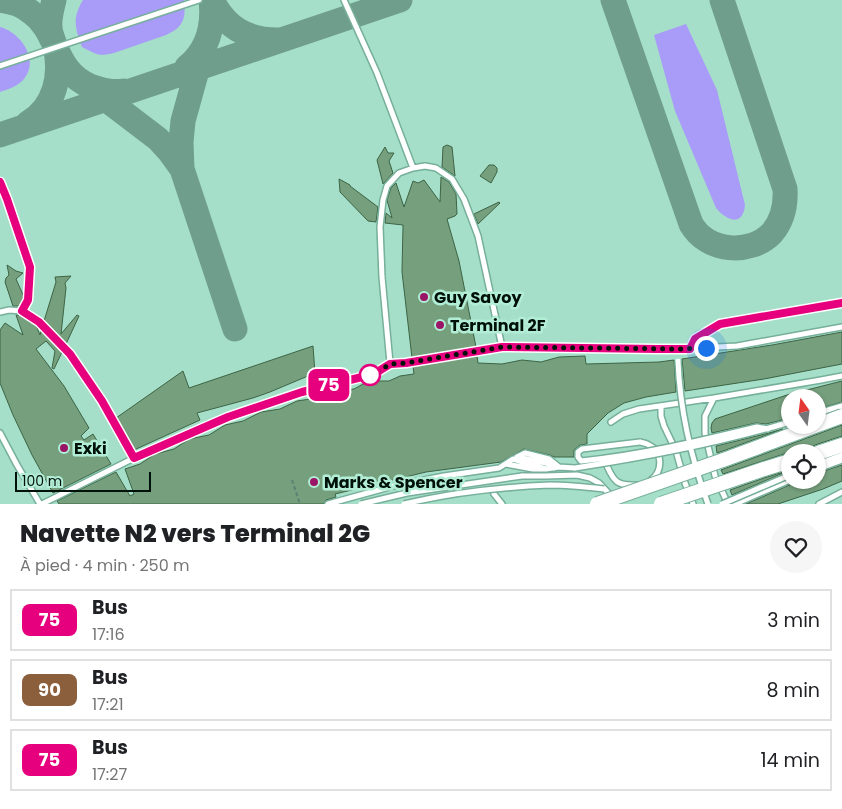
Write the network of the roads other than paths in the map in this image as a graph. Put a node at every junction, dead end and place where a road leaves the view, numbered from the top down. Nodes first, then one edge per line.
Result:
1 (199, 0) edge
2 (344, 0) edge
3 (0, 66) edge
4 (413, 168) junction
5 (0, 182) edge
6 (842, 303) edge
7 (22, 311) junction
8 (0, 312) edge
9 (842, 326) edge
10 (502, 347) junction
11 (678, 349) junction
12 (690, 349) junction
13 (390, 364) junction
14 (842, 376) edge
15 (714, 398) junction
16 (661, 406) junction
17 (842, 406) edge
18 (826, 411) edge
19 (842, 416) edge
20 (611, 422) dead end
21 (781, 424) edge
22 (768, 428) junction
23 (0, 433) edge
24 (842, 445) edge
25 (826, 450) edge
26 (842, 455) edge
27 (134, 458) junction
28 (515, 458) junction
29 (842, 460) edge
30 (826, 461) edge
31 (506, 464) junction
32 (781, 464) edge
33 (607, 466) dead end
34 (826, 466) edge
35 (556, 468) junction
36 (575, 468) junction
37 (546, 469) junction
38 (522, 476) junction
39 (781, 478) edge
40 (781, 484) edge
41 (604, 489) junction
42 (842, 492) edge
43 (494, 494) dead end
44 (41, 504) edge
45 (328, 504) edge
46 (361, 504) edge
47 (404, 504) edge
48 (502, 504) edge
49 (597, 504) edge
50 (616, 504) edge
51 (661, 504) edge
52 (693, 504) edge
53 (708, 504) edge
54 (722, 504) edge
55 (728, 504) edge
56 (735, 504) edge
57 (818, 504) edge

1 - 3 lane
2 - 4 lane
4 - 10 lane
4 - 13 lane
5 - 7 lane
6 - 12 lane
7 - 8 lane
7 - 27 lane
9 - 12 lane
10 - 11 lane
10 - 13 lane
11 - 12 lane
11 - 53 lane, bridge
13 - 27 lane
14 - 15 lane
15 - 16 lane
15 - 55 lane
16 - 20 lane
16 - 52 lane
17 - 18 lane
19 - 49 main road, bridge
21 - 22 lane, bridge
22 - 33 lane, bridge
22 - 36 lane, bridge
23 - 44 lane
24 - 25 main road
26 - 30 lane
27 - 44 lane
28 - 31 lane
28 - 35 lane
28 - 37 lane
29 - 34 lane
31 - 37 lane
31 - 45 lane
32 - 51 main road, bridge
35 - 36 lane
35 - 37 lane
36 - 38 lane
38 - 41 lane
38 - 46 lane, bridge
39 - 54 lane, bridge
40 - 56 lane
41 - 47 lane, bridge
41 - 50 lane, bridge
42 - 57 lane
43 - 48 lane

